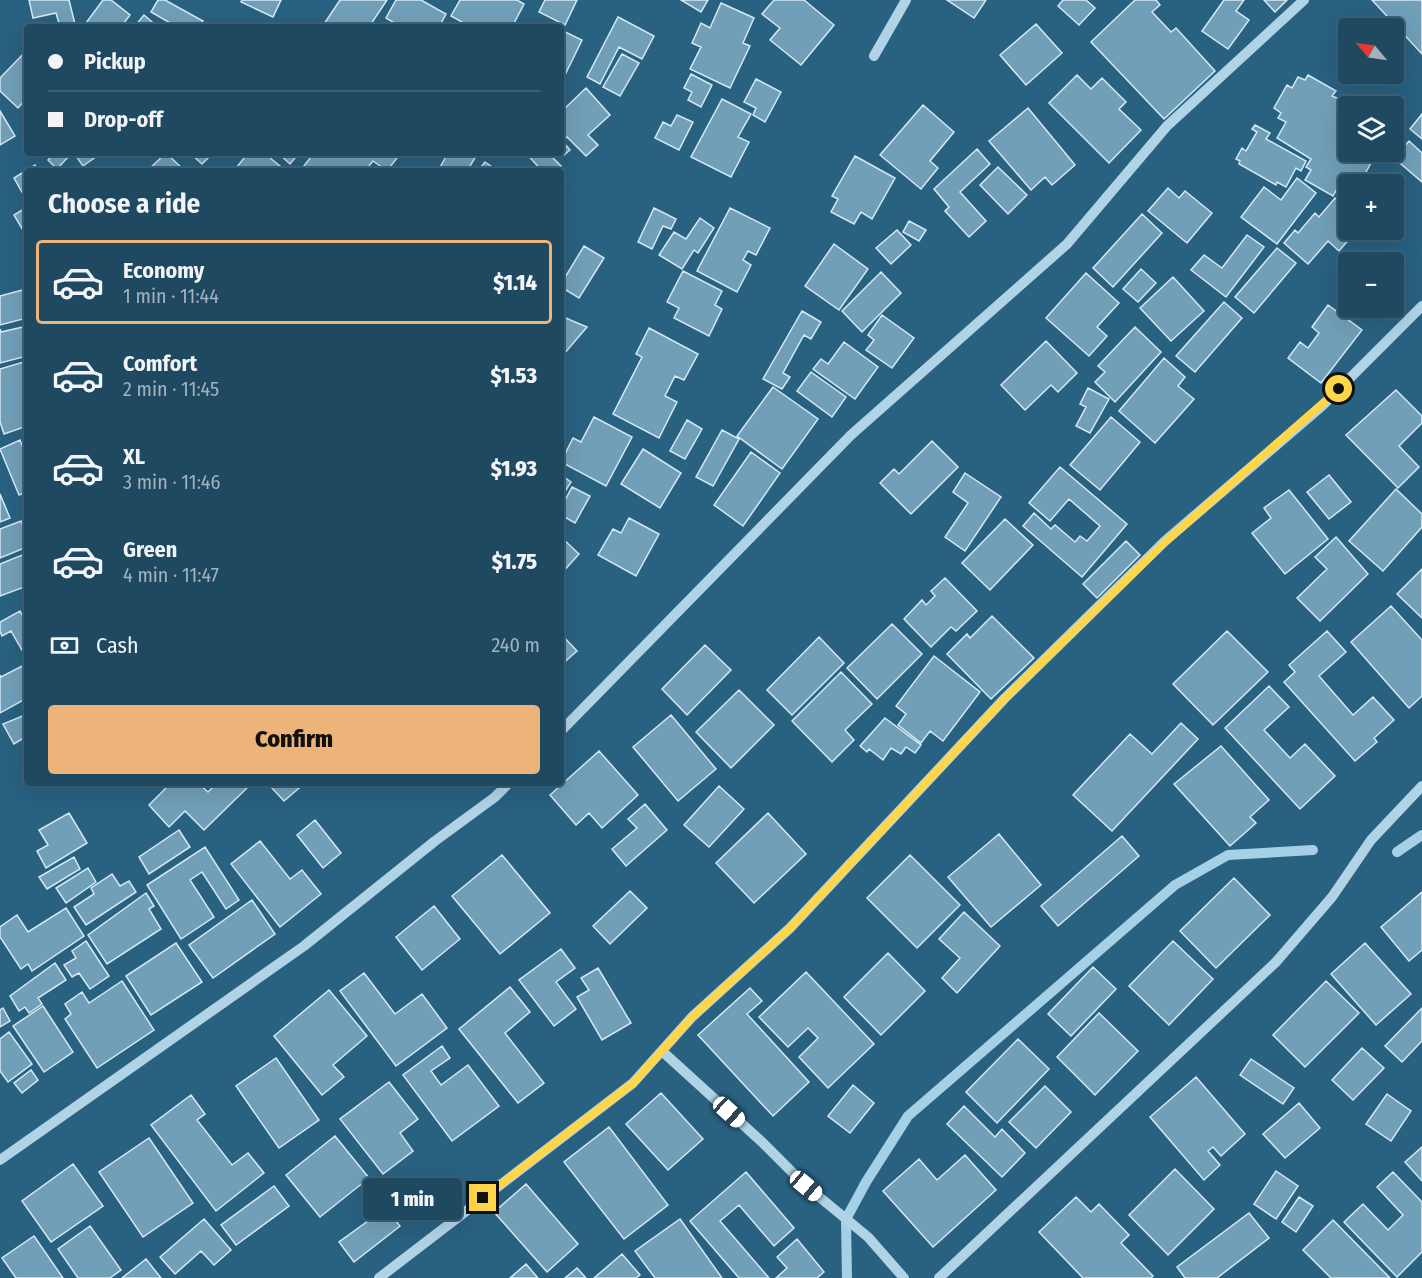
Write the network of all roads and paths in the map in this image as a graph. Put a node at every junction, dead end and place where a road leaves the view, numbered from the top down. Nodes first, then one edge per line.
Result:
1 (906, 0) edge
2 (1304, 0) edge
3 (874, 56) dead end
4 (1422, 306) edge
5 (564, 728) edge
6 (506, 786) edge
7 (1422, 786) edge
8 (663, 1052) junction
9 (0, 1160) edge
10 (379, 1278) edge
11 (904, 1278) edge
12 (939, 1278) edge

1 - 3 street
2 - 5 street
4 - 8 street
6 - 9 street
7 - 12 street
8 - 10 street
8 - 11 street

